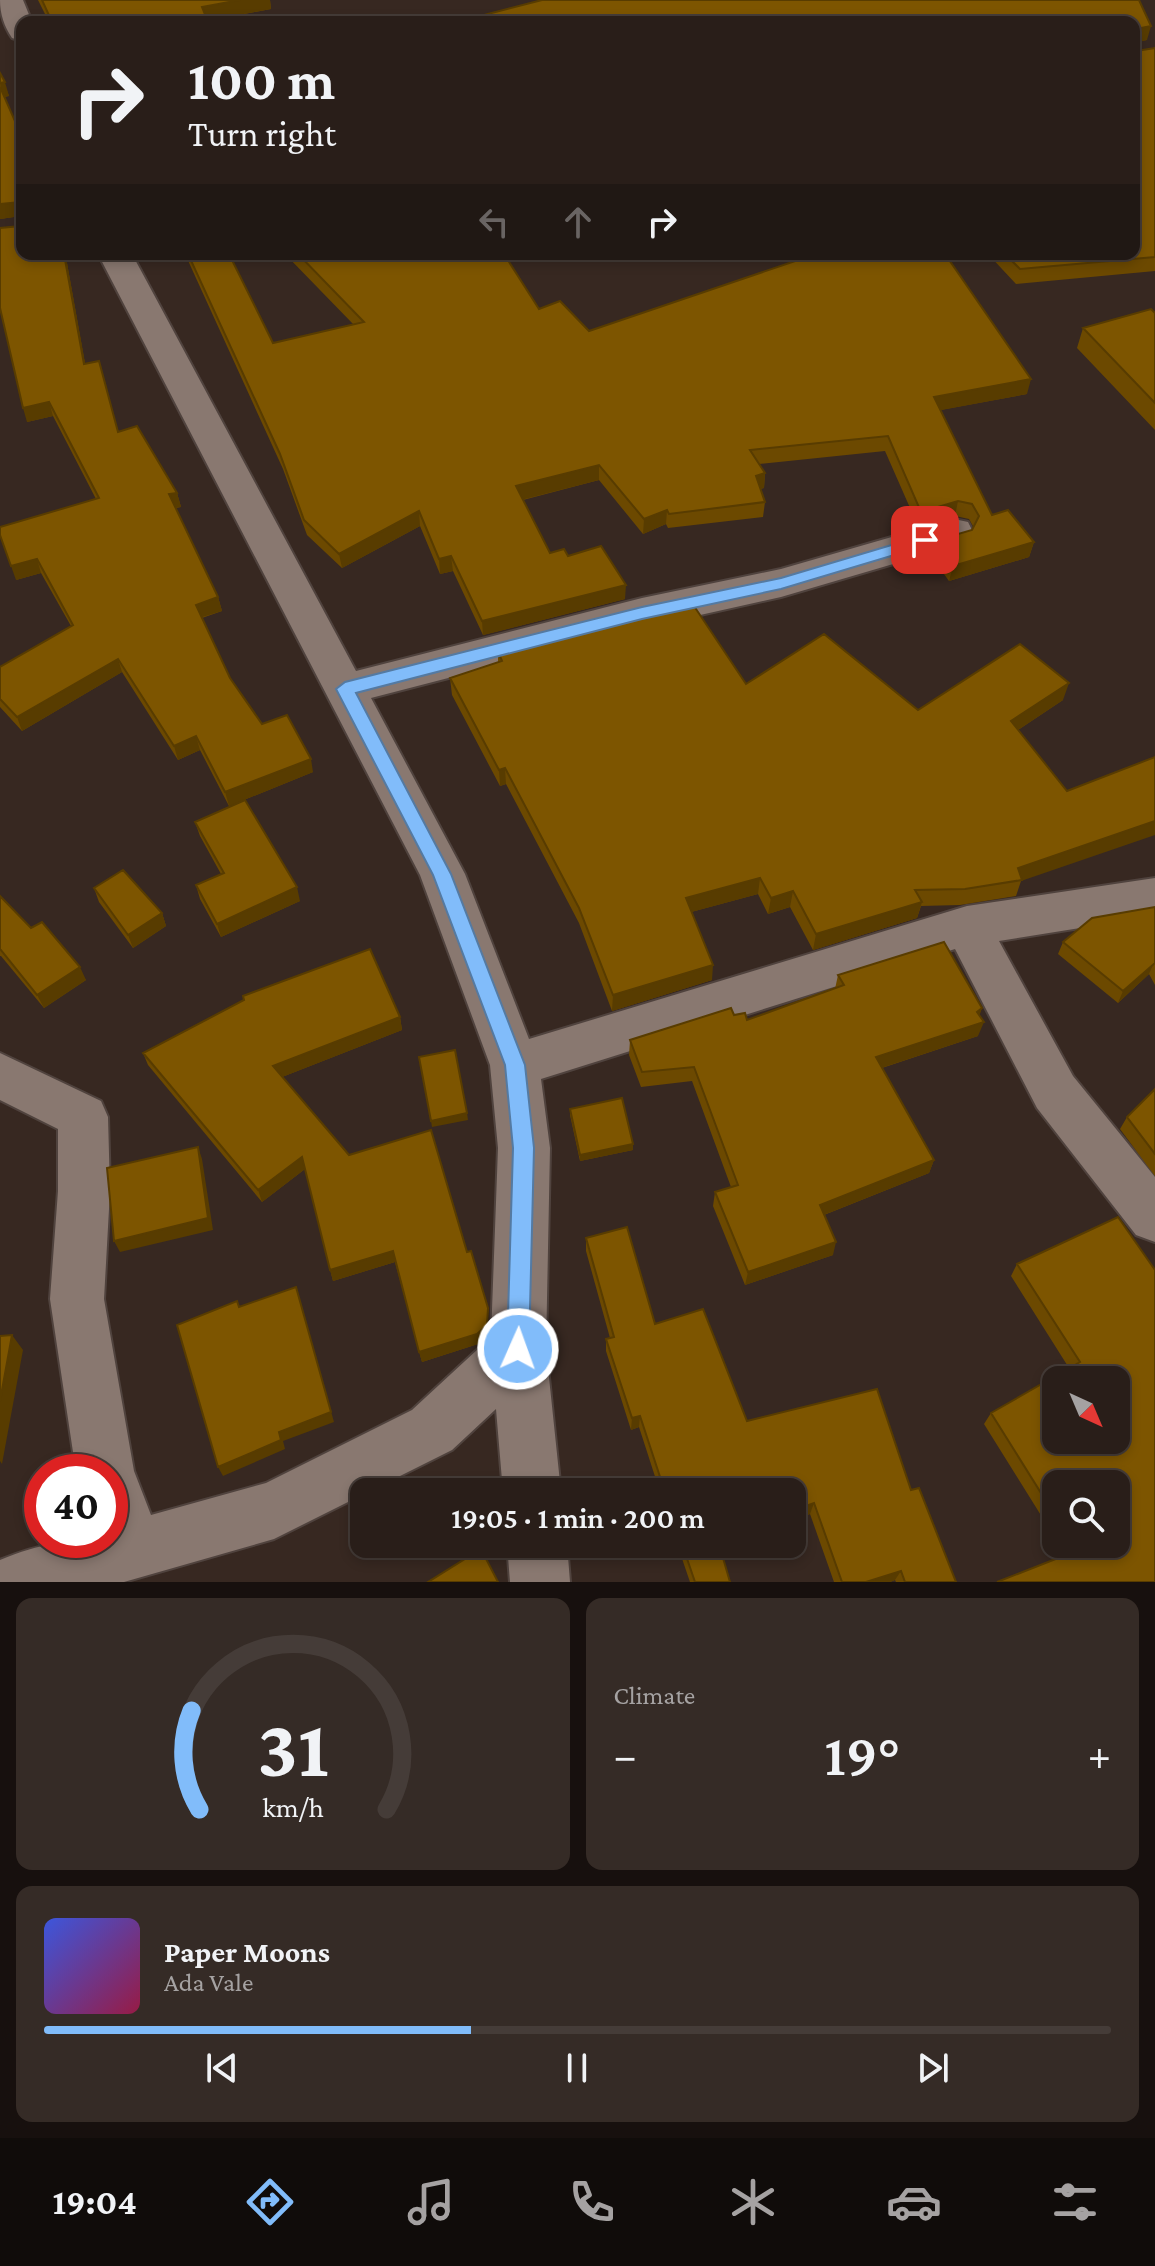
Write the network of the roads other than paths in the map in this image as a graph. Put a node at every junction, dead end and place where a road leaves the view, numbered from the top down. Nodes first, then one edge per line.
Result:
1 (118, 260) edge
2 (954, 532) edge
3 (345, 689) junction
4 (1155, 897) edge
5 (967, 926) junction
6 (515, 1065) junction
7 (0, 1075) edge
8 (1155, 1217) edge
9 (518, 1349) junction
10 (102, 1454) edge
11 (531, 1478) edge
12 (128, 1532) edge
13 (135, 1550) junction
14 (538, 1558) edge
15 (19, 1582) edge
16 (540, 1582) edge

1 - 3 street
2 - 3 street
3 - 6 street
4 - 5 street
5 - 6 street
5 - 8 street
6 - 9 street
7 - 10 street
9 - 11 street
9 - 13 street
12 - 13 street
13 - 15 street
14 - 16 street

